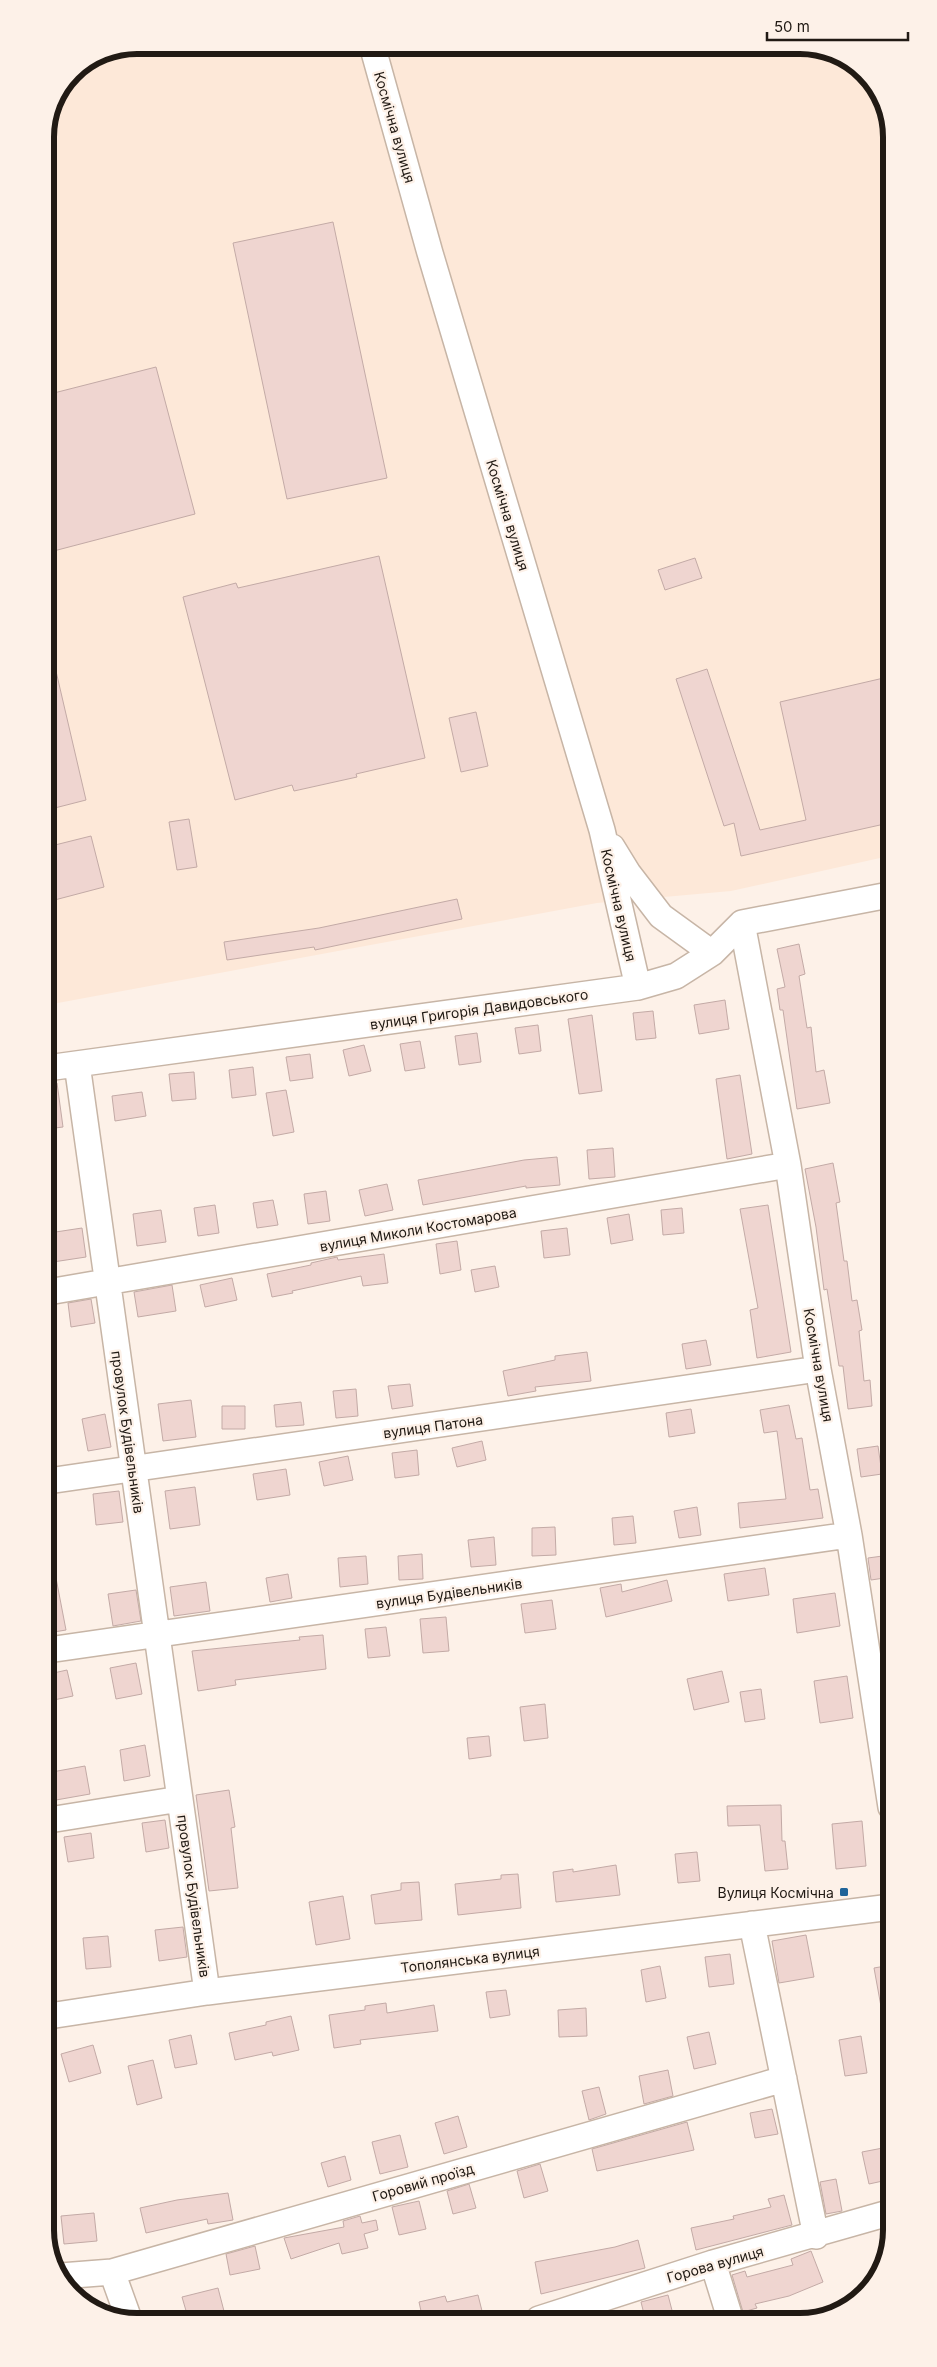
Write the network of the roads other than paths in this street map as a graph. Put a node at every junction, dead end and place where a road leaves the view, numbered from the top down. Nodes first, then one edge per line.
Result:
1 (375, 54) edge
2 (602, 830) junction
3 (883, 896) edge
4 (742, 923) junction
5 (712, 953) junction
6 (638, 987) junction
7 (77, 1064) junction
8 (54, 1067) edge
9 (788, 1165) junction
10 (108, 1283) junction
11 (54, 1291) edge
12 (818, 1369) junction
13 (134, 1470) junction
14 (54, 1480) edge
15 (849, 1535) junction
16 (157, 1635) junction
17 (54, 1649) edge
18 (883, 1755) edge
19 (180, 1799) junction
20 (54, 1819) edge
21 (883, 1908) edge
22 (752, 1924) junction
23 (207, 1992) junction
24 (54, 2015) edge
25 (784, 2079) junction
26 (883, 2215) edge
27 (816, 2236) junction
28 (714, 2264) junction
29 (112, 2272) junction
30 (67, 2276) edge
31 (127, 2313) edge
32 (558, 2313) edge
33 (729, 2313) edge

1 - 2 street, Космічна вулиця
2 - 5 street
2 - 6 street, Космічна вулиця
3 - 4 street
4 - 5 street, вулиця Григорія Давидовського
4 - 9 street, Космічна вулиця
5 - 6 street, вулиця Григорія Давидовського
6 - 7 street, вулиця Григорія Давидовського
7 - 8 street, вулиця Григорія Давидовського
7 - 10 street, провулок Будівельників
9 - 10 street, вулиця Миколи Костомарова
9 - 12 street, Космічна вулиця
10 - 11 street, вулиця Миколи Костомарова
10 - 13 street, провулок Будівельників
12 - 13 street, вулиця Патона
12 - 15 street, Космічна вулиця
13 - 14 street, вулиця Патона
13 - 16 street, провулок Будівельників
15 - 16 street, вулиця Будівельників
15 - 18 street, Космічна вулиця
16 - 17 street, вулиця Будівельників
16 - 19 street, провулок Будівельників
19 - 20 street, провулок Будівельників
19 - 23 street, провулок Будівельників
21 - 22 street, Тополянська вулиця
22 - 23 street, Тополянська вулиця
22 - 25 street
23 - 24 street, Тополянська вулиця
25 - 27 street
25 - 29 street, Горовий проїзд
26 - 27 street, Горова вулиця
27 - 28 street, Горова вулиця
28 - 32 street, Горова вулиця
28 - 33 street
29 - 30 street, Горовий проїзд
29 - 31 street

